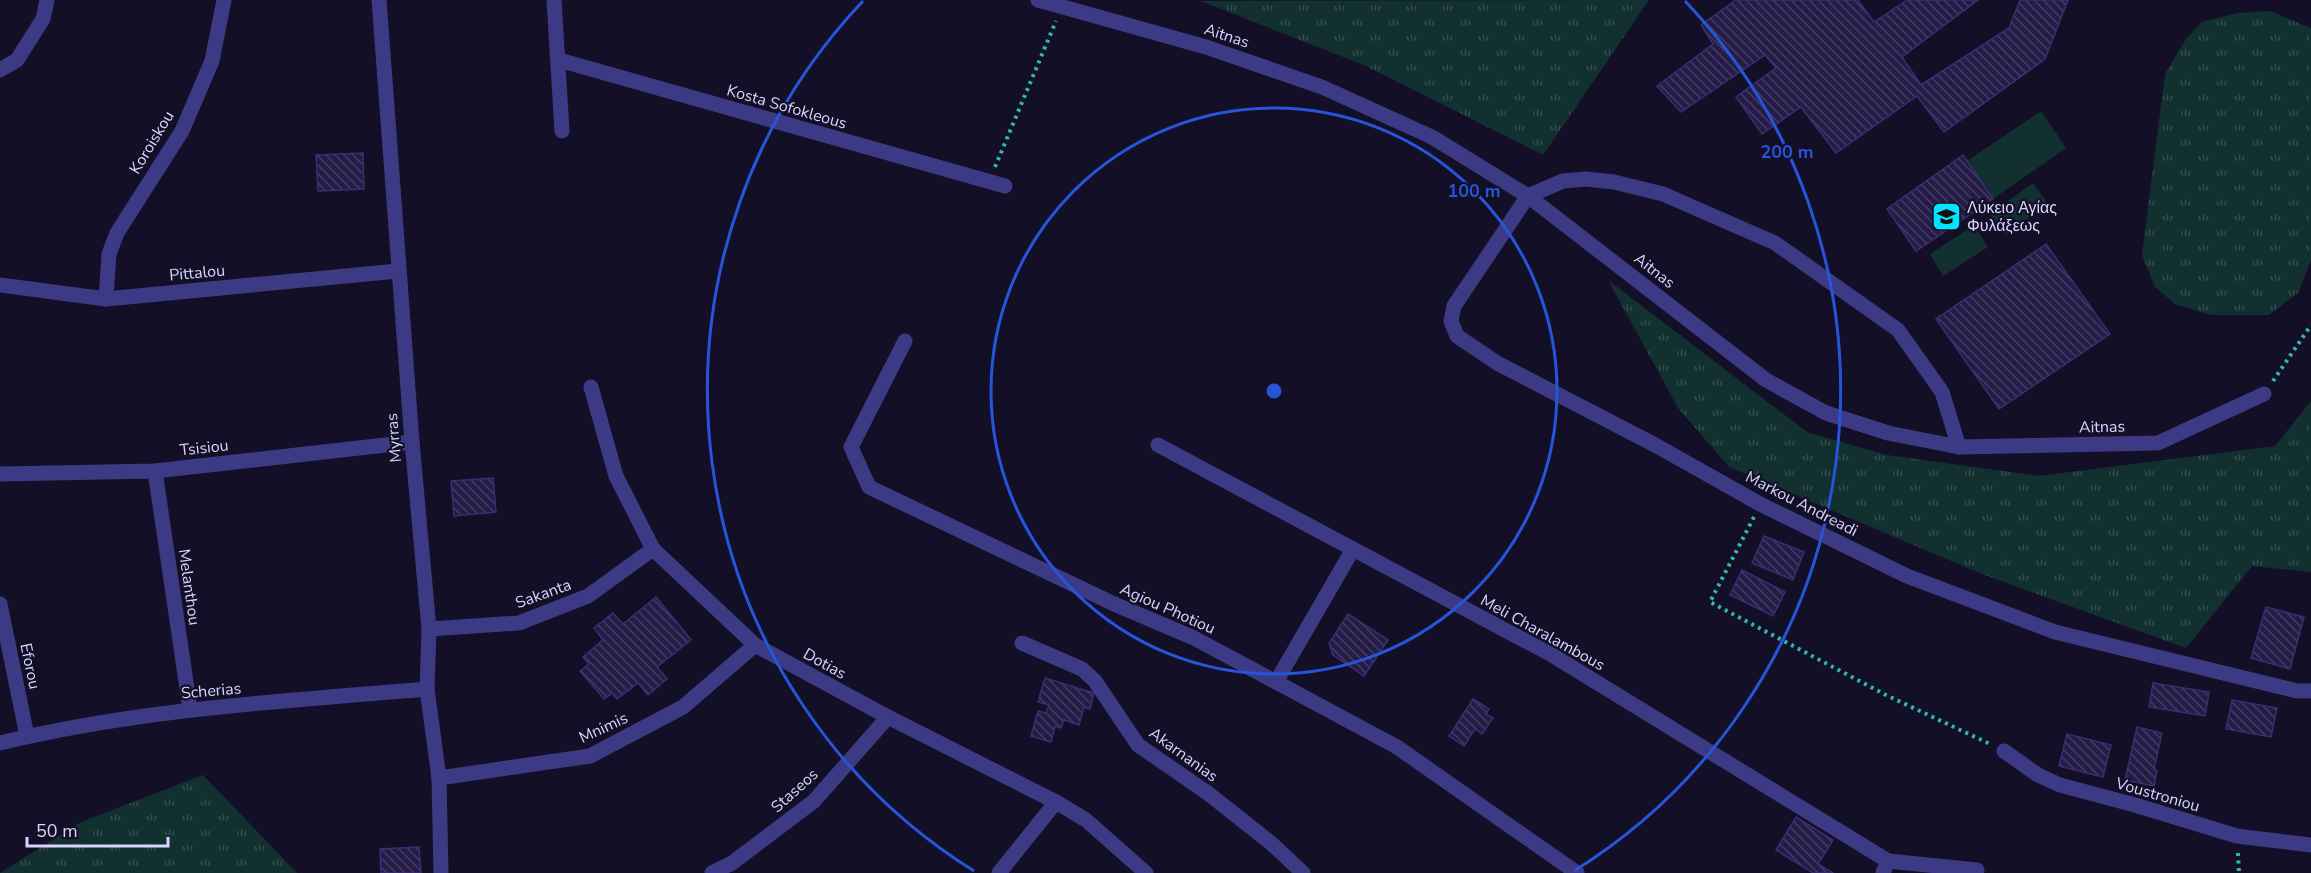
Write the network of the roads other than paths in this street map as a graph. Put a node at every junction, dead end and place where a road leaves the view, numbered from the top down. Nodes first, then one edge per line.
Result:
1 (47, 0) edge
2 (224, 0) edge
3 (379, 0) edge
4 (554, 0) edge
5 (1038, 0) edge
6 (559, 60) junction
7 (0, 70) edge
8 (562, 130) dead end
9 (1005, 186) dead end
10 (1528, 196) junction
11 (398, 272) junction
12 (0, 285) edge
13 (106, 299) junction
14 (905, 341) dead end
15 (591, 387) dead end
16 (2264, 394) road end
17 (411, 442) junction
18 (1158, 445) dead end
19 (1959, 447) junction
20 (154, 471) junction
21 (0, 474) edge
22 (653, 549) junction
23 (1353, 549) junction
24 (0, 604) edge
25 (429, 629) junction
26 (1022, 643) dead end
27 (755, 645) junction
28 (1276, 682) junction
29 (428, 689) junction
30 (2311, 691) edge
31 (190, 709) junction
32 (888, 717) junction
33 (27, 736) junction
34 (0, 743) edge
35 (2004, 751) road end
36 (439, 778) junction
37 (1056, 802) junction
38 (2311, 845) edge
39 (1886, 867) edge
40 (1977, 870) dead end
41 (441, 873) edge
42 (712, 873) edge
43 (999, 873) edge
44 (1146, 873) edge
45 (1303, 873) edge
46 (1577, 873) edge

1 - 7 street
2 - 13 street, Koroiskou
3 - 11 street, Myrras
4 - 6 street
5 - 10 street, Aitnas
6 - 8 street
6 - 9 street, Kosta Sofokleous
10 - 19 street, Aitnas
10 - 19 street
10 - 30 street, Markou Andreadi
11 - 13 street, Pittalou
11 - 17 street, Myrras
12 - 13 street, Pittalou
14 - 28 street, Agiou Photiou
15 - 22 street, Dotias
16 - 19 street, Aitnas
17 - 20 street, Tsisiou
17 - 25 street, Myrras
18 - 23 street, Meli Charalambous
20 - 21 street, Tsisiou
20 - 31 street, Melanthou
22 - 25 street, Sakanta
22 - 27 street, Dotias
23 - 28 street
23 - 39 street, Meli Charalambous
24 - 33 street, Eforou
25 - 29 street, Myrras
26 - 45 street, Akarnanias
27 - 32 street, Dotias
27 - 36 street, Mnimis
28 - 46 street, Agiou Photiou
29 - 31 street, Scherias
29 - 36 street, Myrras
31 - 33 street, Scherias
32 - 37 street, Dotias
32 - 42 street, Staseos
33 - 34 street, Scherias
35 - 38 street, Voustroniou
36 - 41 street, Myrras
37 - 43 street
37 - 44 street, Dotias
39 - 40 street

